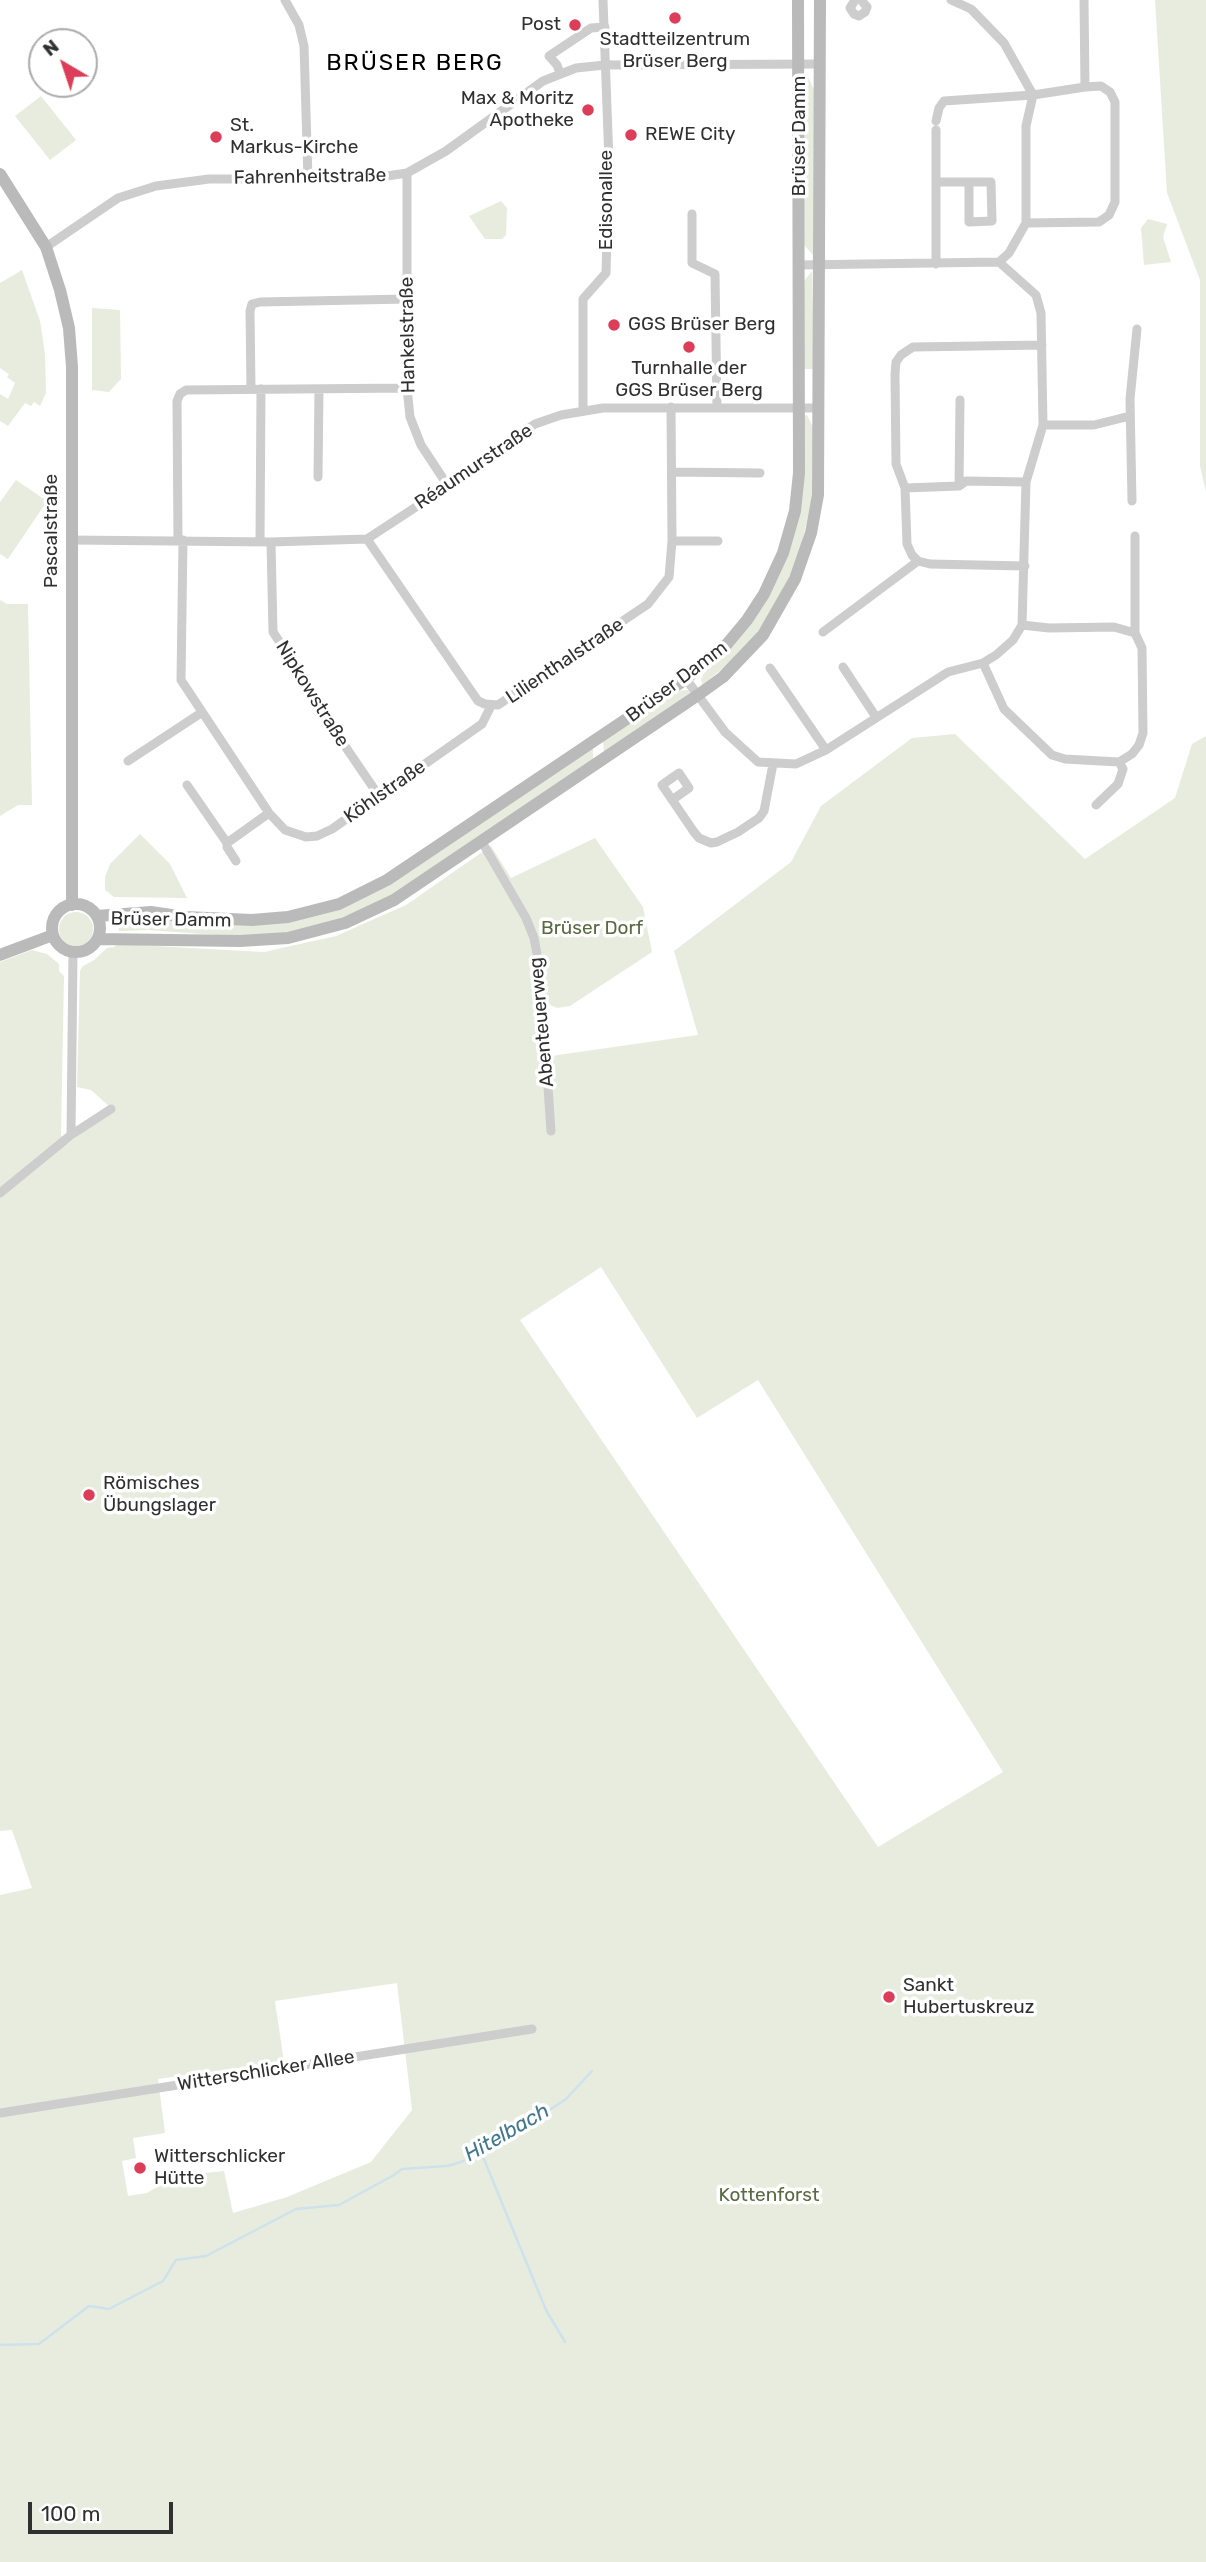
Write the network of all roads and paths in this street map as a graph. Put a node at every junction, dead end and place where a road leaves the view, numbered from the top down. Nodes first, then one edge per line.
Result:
1 (285, 0) edge
2 (603, 0) edge
3 (798, 0) edge
4 (820, 0) edge
5 (856, 0) edge
6 (861, 0) edge
7 (951, 0) edge
8 (1084, 0) edge
9 (604, 27) junction
10 (819, 64) junction
11 (606, 65) junction
12 (799, 65) junction
13 (560, 73) junction
14 (1086, 87) junction
15 (1032, 95) junction
16 (407, 173) junction
17 (0, 174) edge
18 (308, 179) junction
19 (936, 182) junction
20 (969, 182) junction
21 (692, 214) dead end
22 (1026, 222) junction
23 (46, 247) junction
24 (999, 262) junction
25 (936, 264) junction
26 (799, 265) junction
27 (820, 265) junction
28 (407, 299) junction
29 (1137, 329) dead end
30 (1042, 345) junction
31 (407, 388) junction
32 (256, 389) junction
33 (319, 389) junction
34 (960, 400) dead end
35 (671, 407) junction
36 (799, 407) junction
37 (717, 408) junction
38 (819, 408) junction
39 (583, 409) junction
40 (1129, 416) junction
41 (1043, 425) junction
42 (672, 472) junction
43 (760, 473) dead end
44 (318, 477) dead end
45 (1026, 482) junction
46 (959, 485) junction
47 (448, 486) junction
48 (905, 488) junction
49 (1132, 501) dead end
50 (1135, 536) dead end
51 (367, 539) junction
52 (71, 540) junction
53 (180, 540) junction
54 (672, 541) junction
55 (718, 541) dead end
56 (266, 542) junction
57 (918, 561) junction
58 (1025, 566) junction
59 (1022, 625) junction
60 (822, 632) dead end
61 (1135, 634) junction
62 (983, 663) junction
63 (843, 667) dead end
64 (770, 668) dead end
65 (686, 679) junction
66 (698, 695) junction
67 (491, 706) junction
68 (201, 713) junction
69 (876, 717) junction
70 (826, 750) junction
71 (128, 761) dead end
72 (1119, 762) junction
73 (773, 764) junction
74 (187, 785) dead end
75 (379, 796) junction
76 (672, 800) dead end
77 (1096, 805) dead end
78 (269, 813) junction
79 (227, 842) junction
80 (482, 842) junction
81 (236, 861) dead end
82 (72, 905) junction
83 (97, 916) junction
84 (53, 935) junction
85 (98, 939) junction
86 (73, 952) junction
87 (0, 955) edge
88 (111, 1110) dead end
89 (551, 1131) dead end
90 (71, 1135) junction
91 (0, 1193) edge
92 (532, 2029) dead end
93 (0, 2113) edge

1 - 18 street
2 - 9 street, Edisonallee
3 - 12 street, Brüser Damm
4 - 10 street, Brüser Damm
5 - 6 street
7 - 15 street
8 - 14 street
9 - 11 street, Edisonallee
9 - 13 street
10 - 12 street, Fahrenheitstraße
10 - 27 street, Brüser Damm
11 - 12 street, Fahrenheitstraße
11 - 13 street, Fahrenheitstraße
11 - 39 street, Edisonallee
12 - 26 street, Brüser Damm
13 - 16 street, Fahrenheitstraße
14 - 15 street
14 - 22 street
15 - 19 street
15 - 22 street
16 - 18 street, Fahrenheitstraße
16 - 28 street, Hankelstraße
17 - 23 street, Pascalstraße
18 - 23 street, Fahrenheitstraße
19 - 20 street
19 - 25 street
20 - 20 street
21 - 37 street
22 - 24 street
23 - 52 street, Pascalstraße
24 - 25 street
24 - 30 street
25 - 27 street
26 - 27 street
26 - 36 street, Brüser Damm
27 - 38 street, Brüser Damm
28 - 31 street, Hankelstraße
28 - 32 street
29 - 40 street
30 - 41 street
30 - 48 street
31 - 33 street
31 - 47 street, Hankelstraße
32 - 33 street
32 - 53 street
32 - 56 street
33 - 44 street
34 - 46 street
35 - 37 street, Réaumurstraße
35 - 39 street, Réaumurstraße
35 - 42 street, Lilienthalstraße
36 - 37 street, Réaumurstraße
36 - 38 street, Réaumurstraße
36 - 65 street, Brüser Damm
38 - 66 street, Brüser Damm
39 - 47 street, Réaumurstraße
40 - 41 street
40 - 49 street
41 - 45 street
42 - 43 street
42 - 54 street, Lilienthalstraße
45 - 46 street
45 - 58 street
46 - 48 street
47 - 51 street, Réaumurstraße
48 - 57 street
50 - 61 street
51 - 56 street
51 - 67 street, Lilienthalstraße
52 - 53 street
52 - 82 street, Pascalstraße
53 - 56 street
53 - 68 street, Köhlstraße
54 - 55 street
54 - 67 street, Lilienthalstraße
56 - 75 street, Nipkowstraße
57 - 58 street
57 - 60 street
58 - 59 street
59 - 61 street
59 - 62 street
61 - 72 street
62 - 69 street
62 - 72 street
63 - 69 street
64 - 70 street
65 - 66 street
65 - 83 street, Brüser Damm
66 - 73 street
66 - 80 street, Brüser Damm
67 - 75 street, Köhlstraße
68 - 71 street
68 - 78 street, Köhlstraße
69 - 70 street
70 - 73 street
72 - 77 street
73 - 76 street
74 - 79 street
75 - 78 street, Köhlstraße
78 - 79 street
79 - 81 street
80 - 85 street, Brüser Damm
80 - 89 street, Abenteuerweg
82 - 83 street, Brüser Damm
82 - 84 street
83 - 85 street, Brüser Damm
84 - 86 street
84 - 87 street
85 - 86 street, Brüser Damm
86 - 90 street
88 - 90 street
90 - 91 street
92 - 93 street, Witterschlicker Allee

